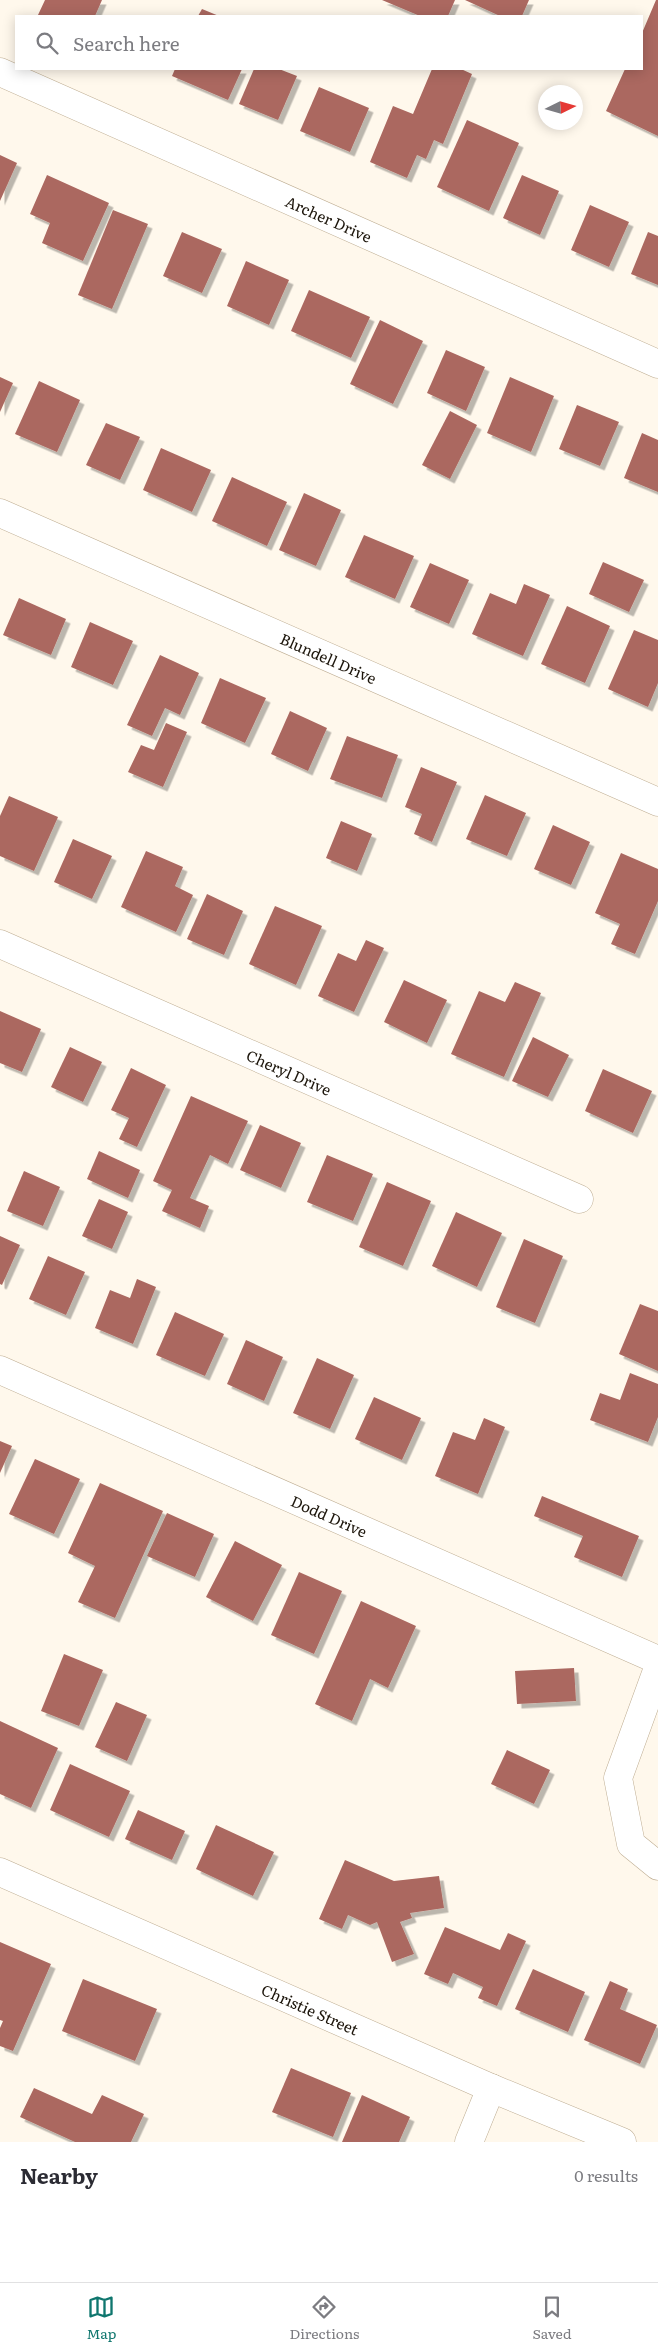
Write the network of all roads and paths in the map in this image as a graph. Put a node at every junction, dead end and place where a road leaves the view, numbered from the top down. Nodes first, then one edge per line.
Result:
1 (0, 72) edge
2 (658, 364) edge
3 (0, 513) edge
4 (658, 802) edge
5 (0, 944) edge
6 (579, 1199) dead end
7 (0, 1370) edge
8 (658, 1660) edge
9 (658, 1668) edge
10 (658, 1866) edge
11 (0, 1872) edge
12 (491, 2088) junction
13 (468, 2142) edge
14 (622, 2142) edge

1 - 2 street, Archer Drive
3 - 4 street, Blundell Drive
5 - 6 street, Cheryl Drive
7 - 8 street, Dodd Drive
9 - 10 street
11 - 12 street, Christie Street
12 - 13 street
12 - 14 street, Christie Street

